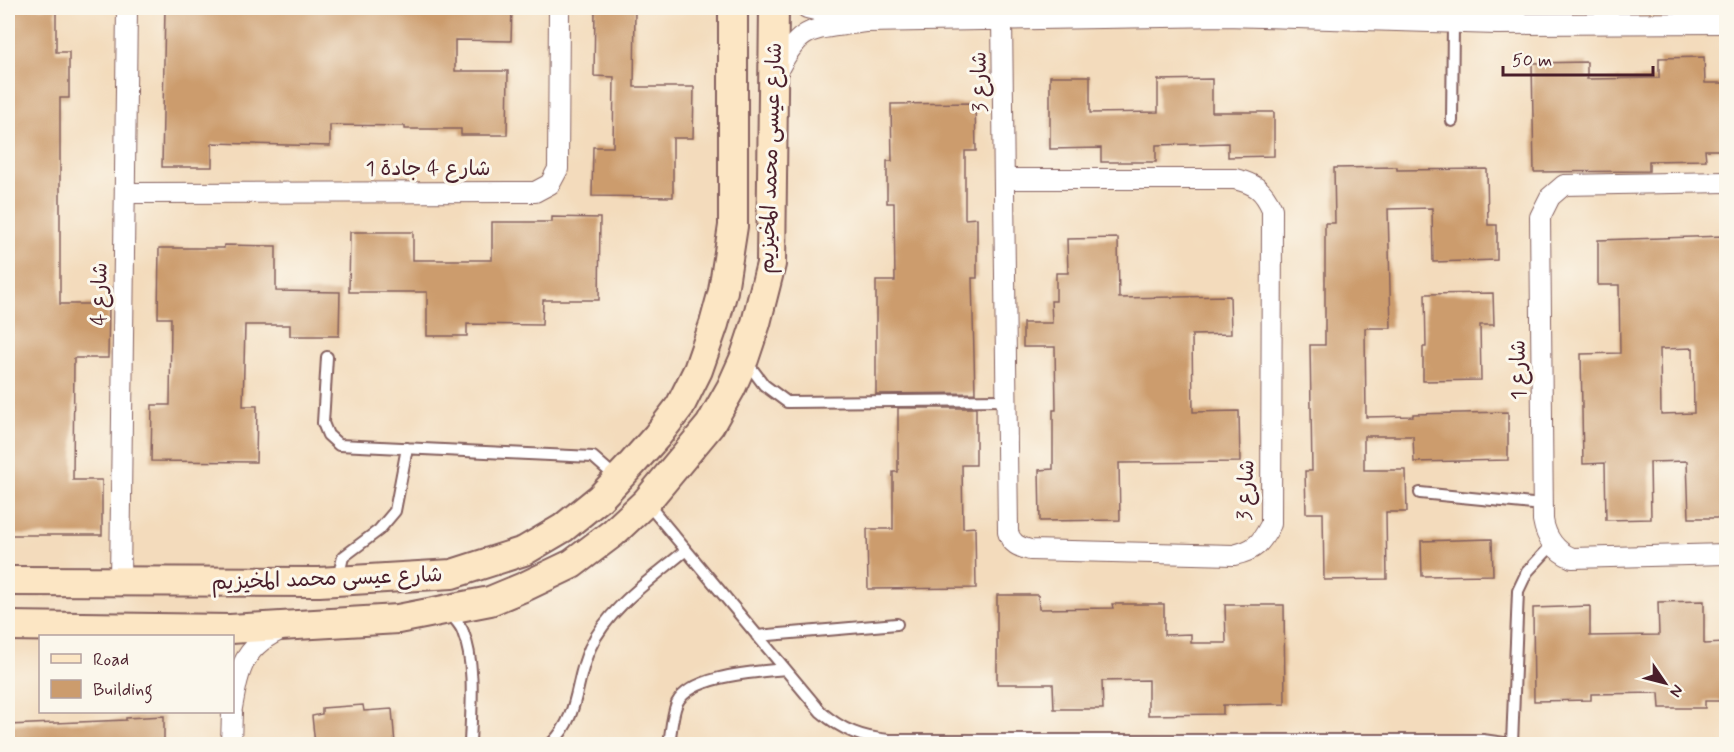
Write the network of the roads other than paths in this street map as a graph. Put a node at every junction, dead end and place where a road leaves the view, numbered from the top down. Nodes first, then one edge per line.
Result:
1 (127, 8) edge
2 (559, 8) edge
3 (733, 8) edge
4 (774, 8) edge
5 (807, 8) edge
6 (1225, 12) edge
7 (1497, 16) edge
8 (1002, 19) junction
9 (866, 22) junction
10 (1453, 23) junction
11 (1726, 23) edge
12 (774, 78) junction
13 (1452, 121) dead end
14 (1005, 180) junction
15 (1726, 182) edge
16 (125, 193) junction
17 (773, 194) junction
18 (734, 200) junction
19 (729, 253) junction
20 (771, 264) junction
21 (327, 357) dead end
22 (744, 359) junction
23 (1007, 399) junction
24 (407, 448) junction
25 (618, 479) junction
26 (1420, 493) dead end
27 (646, 502) junction
28 (1543, 505) junction
29 (1552, 545) junction
30 (686, 550) junction
31 (1726, 554) edge
32 (120, 581) junction
33 (338, 581) junction
34 (12, 603) edge
35 (448, 610) junction
36 (897, 624) dead end
37 (291, 626) junction
38 (173, 632) edge
39 (757, 636) junction
40 (785, 669) junction
41 (234, 699) edge
42 (232, 713) edge
43 (231, 744) edge
44 (471, 744) edge
45 (551, 744) edge
46 (669, 744) edge
47 (1511, 744) edge

1 - 16 street, شارع 4
2 - 16 street, شارع 4 جادة 1
3 - 18 street, شارع عيسى محمد المخيزيم
4 - 12 street, شارع عيسى محمد المخيزيم
5 - 9 street
6 - 8 street
6 - 10 street
7 - 10 street
7 - 11 street
8 - 9 street
8 - 14 street, شارع 3
9 - 12 street
10 - 13 lane
12 - 17 street, شارع عيسى محمد المخيزيم
14 - 23 street, شارع 3
14 - 23 street, شارع 3
15 - 28 street, شارع 1
16 - 32 street, شارع 4
17 - 18 street
17 - 20 street, شارع عيسى محمد المخيزيم
18 - 19 street, شارع عيسى محمد المخيزيم
19 - 20 street
19 - 25 street, شارع عيسى محمد المخيزيم
20 - 22 street, شارع عيسى محمد المخيزيم
21 - 24 lane
22 - 23 lane
22 - 27 street, شارع عيسى محمد المخيزيم
24 - 25 lane
24 - 33 lane
25 - 33 street, شارع عيسى محمد المخيزيم
26 - 28 lane
27 - 30 lane
27 - 35 street, شارع عيسى محمد المخيزيم
28 - 29 street, شارع 1
29 - 31 street
29 - 47 lane
30 - 39 lane
30 - 45 lane
32 - 33 street, شارع عيسى محمد المخيزيم
32 - 34 street, شارع عيسى محمد المخيزيم
34 - 38 street, شارع عيسى محمد المخيزيم
35 - 37 street, شارع عيسى محمد المخيزيم
35 - 44 lane
36 - 39 lane
37 - 38 street, شارع عيسى محمد المخيزيم
37 - 41 street
39 - 40 lane
40 - 46 lane
40 - 47 lane
42 - 43 street

